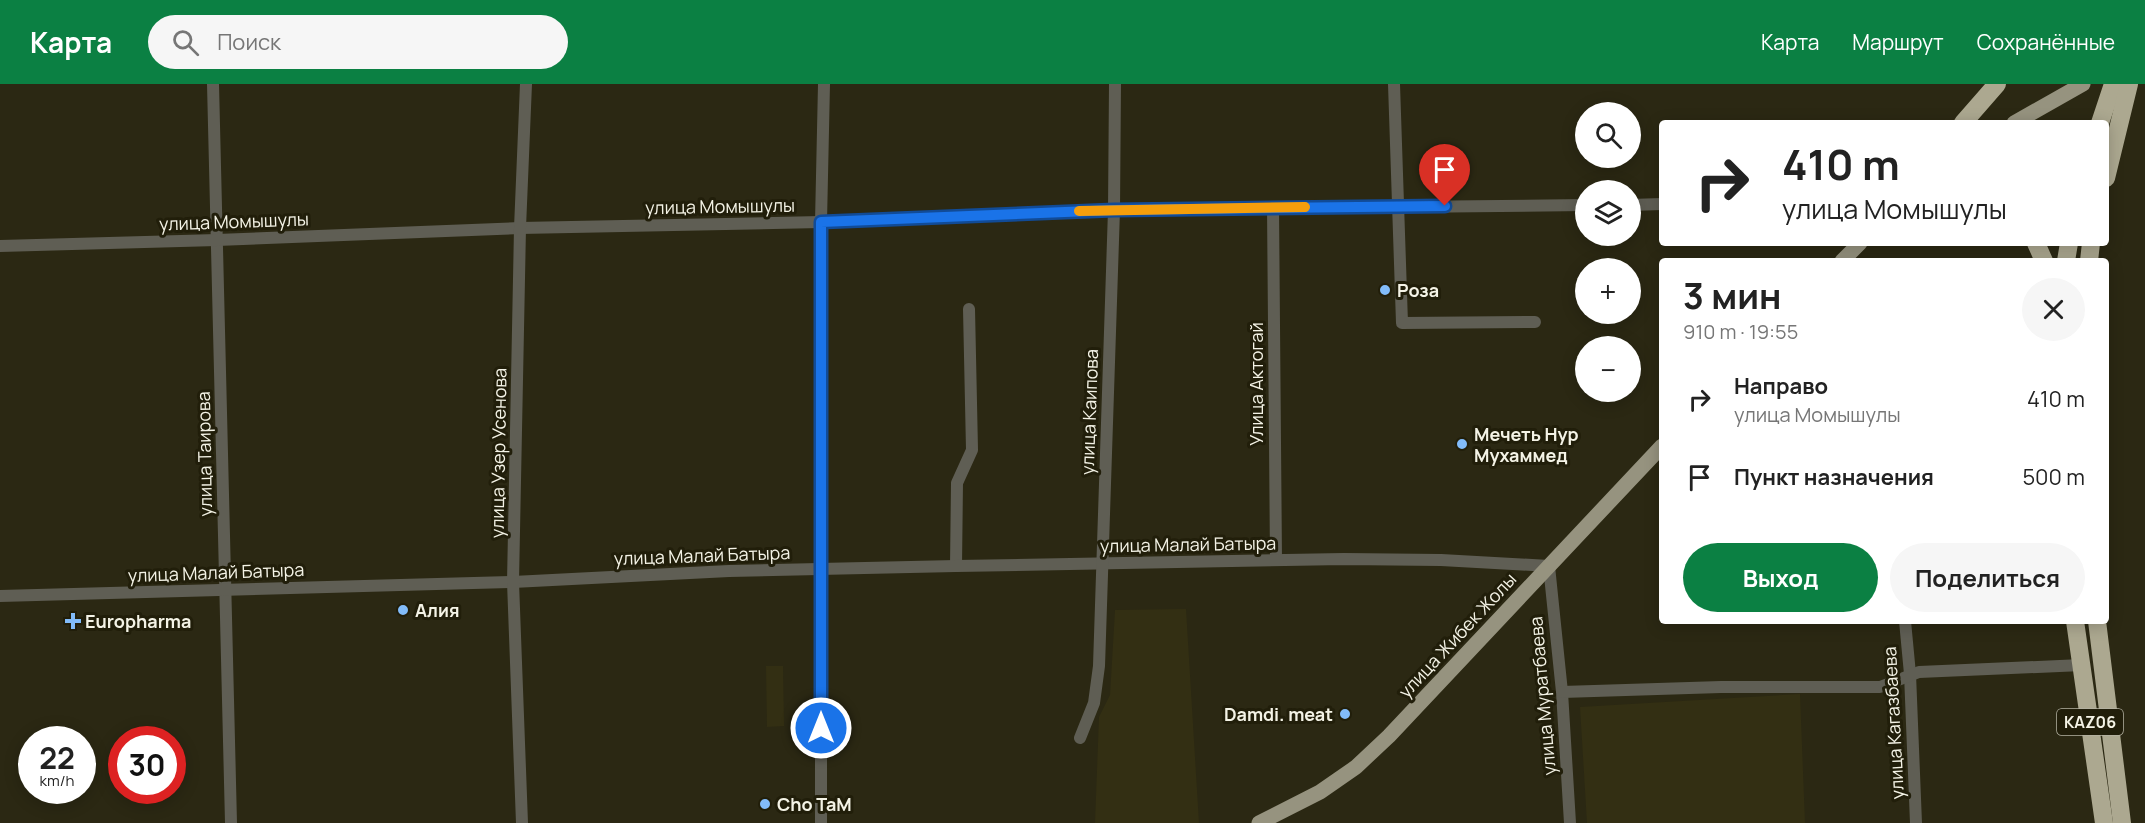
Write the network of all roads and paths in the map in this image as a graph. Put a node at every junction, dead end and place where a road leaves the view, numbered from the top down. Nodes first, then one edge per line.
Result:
1 (213, 84) edge
2 (526, 84) edge
3 (824, 84) edge
4 (1115, 84) edge
5 (1394, 84) edge
6 (1997, 84) edge
7 (2113, 84) edge
8 (2129, 84) edge
9 (2081, 85) edge
10 (1966, 120) edge
11 (2019, 120) edge
12 (2101, 120) edge
13 (2109, 166) edge
14 (1659, 204) edge
15 (1575, 205) edge
16 (1641, 205) edge
17 (1399, 206) junction
18 (1273, 207) junction
19 (1114, 210) junction
20 (821, 222) junction
21 (520, 228) junction
22 (217, 240) junction
23 (0, 246) edge
24 (1857, 246) edge
25 (1845, 258) edge
26 (969, 309) dead end
27 (1535, 322) dead end
28 (1659, 449) edge
29 (1276, 560) junction
30 (1102, 564) junction
31 (956, 566) junction
32 (1549, 567) junction
33 (820, 568) junction
34 (513, 582) junction
35 (225, 590) junction
36 (0, 596) edge
37 (1905, 624) edge
38 (2075, 624) edge
39 (2097, 624) edge
40 (2082, 665) junction
41 (1910, 674) junction
42 (1562, 692) junction
43 (1080, 738) dead end
44 (231, 823) edge
45 (522, 823) edge
46 (821, 823) edge
47 (1259, 823) edge
48 (1570, 823) edge
49 (1916, 823) edge
50 (2104, 823) edge
51 (2122, 823) edge

1 - 22 street, улица Таирова
2 - 21 street, улица Узер Усенова
3 - 20 street
4 - 19 street, улица Каипова
5 - 17 street
6 - 10 highway
7 - 12 highway
8 - 13 highway
9 - 11 main road
14 - 16 street
15 - 17 street, улица Момышулы
17 - 18 street, улица Момышулы
17 - 27 street
18 - 19 street, улица Момышулы
18 - 29 street, Улица Актогай
19 - 20 street, улица Момышулы
19 - 30 street, улица Каипова
20 - 21 street, улица Момышулы
20 - 33 street
21 - 22 street, улица Момышулы
21 - 34 street, улица Узер Усенова
22 - 23 street, улица Момышулы
22 - 35 street, улица Таирова
24 - 25 main road
26 - 31 street
28 - 32 main road, улица Жибек Жолы
29 - 30 street, улица Малай Батыра
29 - 32 street, улица Малай Батыра
30 - 31 street, улица Малай Батыра
30 - 43 street, улица Каипова
31 - 33 street, улица Малай Батыра
32 - 42 street, улица Муратбаева
32 - 47 main road, улица Жибек Жолы
33 - 34 street, улица Малай Батыра
33 - 46 street
34 - 35 street, улица Малай Батыра
34 - 45 street, улица Узер Усенова
35 - 36 street, улица Малай Батыра
35 - 44 street, улица Таирова
37 - 41 street, улица Кагазбаева
38 - 40 highway, KAZ06
39 - 51 highway, KAZ06
40 - 41 street
40 - 50 highway, KAZ06
41 - 42 street
41 - 49 street, улица Кагазбаева
42 - 48 street, улица Муратбаева

